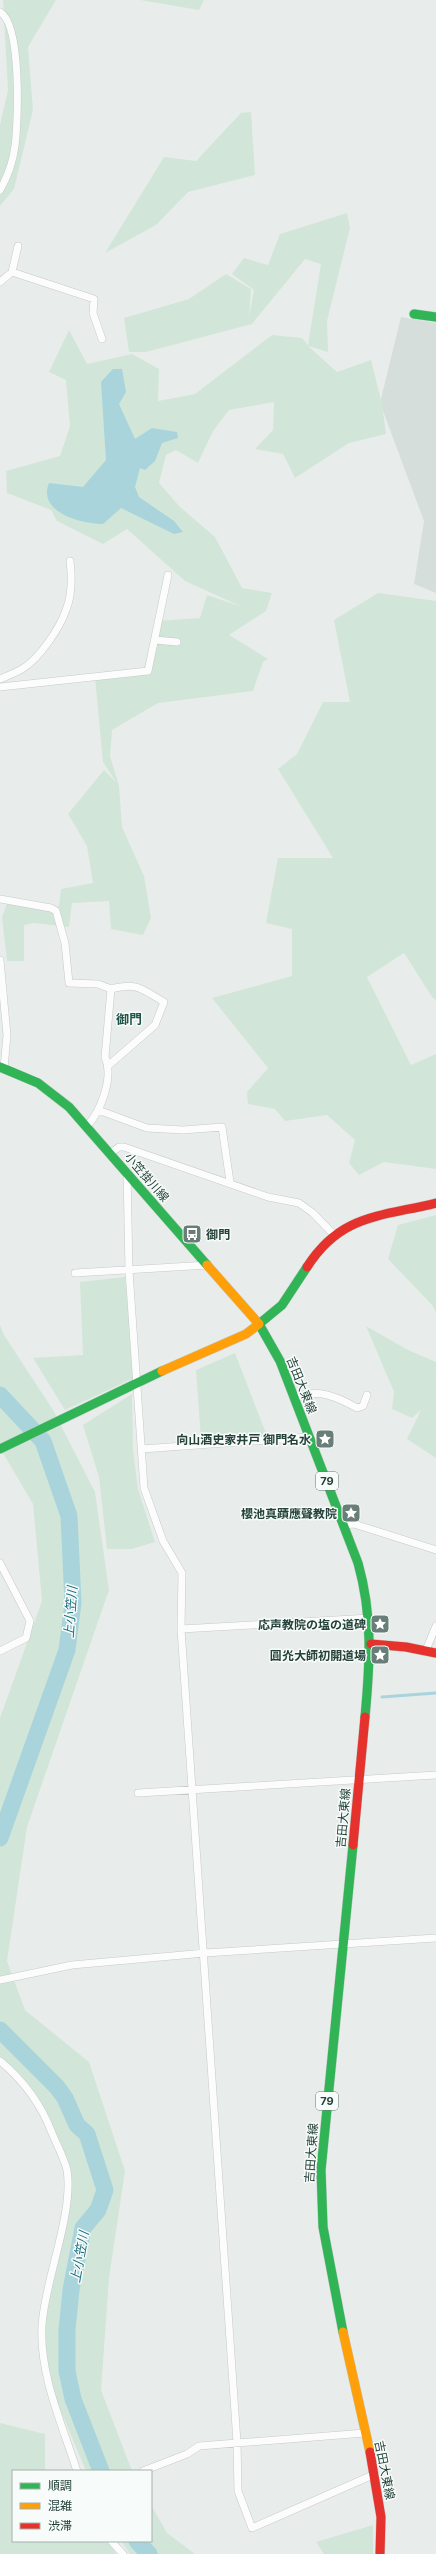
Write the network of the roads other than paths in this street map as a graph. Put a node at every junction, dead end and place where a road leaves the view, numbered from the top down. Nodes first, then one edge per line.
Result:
1 (0, 12) edge
2 (0, 190) edge
3 (18, 246) dead end
4 (12, 272) junction
5 (0, 282) edge
6 (414, 314) dead end
7 (436, 317) edge
8 (102, 340) dead end
9 (70, 561) dead end
10 (168, 575) dead end
11 (155, 640) junction
12 (177, 642) dead end
13 (0, 679) edge
14 (0, 686) edge
15 (0, 898) edge
16 (0, 960) edge
17 (111, 989) junction
18 (108, 1065) junction
19 (2, 1067) edge
20 (98, 1110) junction
21 (87, 1126) junction
22 (111, 1153) junction
23 (127, 1171) junction
24 (230, 1182) junction
25 (436, 1203) edge
26 (334, 1235) junction
27 (208, 1265) junction
28 (129, 1271) junction
29 (74, 1273) dead end
30 (259, 1324) junction
31 (137, 1382) junction
32 (367, 1395) dead end
33 (295, 1397) junction
34 (310, 1437) junction
35 (0, 1449) edge
36 (142, 1449) junction
37 (343, 1525) junction
38 (436, 1550) edge
39 (0, 1562) edge
40 (370, 1618) junction
41 (436, 1626) edge
42 (181, 1628) junction
43 (371, 1644) junction
44 (426, 1650) junction
45 (0, 1651) edge
46 (436, 1653) edge
47 (436, 1775) edge
48 (358, 1780) junction
49 (193, 1791) junction
50 (138, 1793) dead end
51 (436, 1938) edge
52 (343, 1944) junction
53 (205, 1953) junction
54 (2, 1980) edge
55 (0, 2060) edge
56 (365, 2433) junction
57 (237, 2442) junction
58 (77, 2470) edge
59 (146, 2470) edge
60 (374, 2474) junction
61 (112, 2542) edge
62 (123, 2554) edge
63 (380, 2554) edge

1 - 2 street
3 - 4 street
4 - 5 street
4 - 8 street
6 - 7 main road
9 - 13 street
10 - 11 street
11 - 12 street
11 - 14 street
15 - 17 street
16 - 19 street
17 - 18 street
17 - 18 street
18 - 20 street
19 - 21 main road, 小笠掛川線
20 - 21 street
20 - 24 street
21 - 22 main road, 小笠掛川線
22 - 23 main road, 小笠掛川線
22 - 24 street
23 - 27 main road, 小笠掛川線
23 - 28 street
24 - 26 street
25 - 26 main road
26 - 30 main road
27 - 28 street
27 - 30 main road, 小笠掛川線
28 - 29 street
28 - 31 street
30 - 31 main road
30 - 33 main road, 吉田大東線 / 79
31 - 35 main road
31 - 36 street
32 - 33 street
33 - 34 main road, 吉田大東線 / 79
34 - 36 street
34 - 37 main road, 吉田大東線 / 79
36 - 42 street
37 - 38 street
37 - 40 main road, 吉田大東線 / 79
39 - 45 street
40 - 42 street
40 - 43 main road, 吉田大東線 / 79
41 - 44 street
42 - 49 street
43 - 44 main road
43 - 48 main road, 吉田大東線 / 79
44 - 46 main road
47 - 48 street
48 - 49 street
48 - 52 main road, 吉田大東線 / 79
49 - 50 street
49 - 53 street
51 - 52 street
52 - 53 street
52 - 56 main road, 吉田大東線 / 79
53 - 54 street
53 - 57 street
55 - 58 street
56 - 57 street
56 - 60 main road, 吉田大東線 / 79
57 - 59 street
57 - 60 street
60 - 63 main road, 吉田大東線 / 79
61 - 62 street

